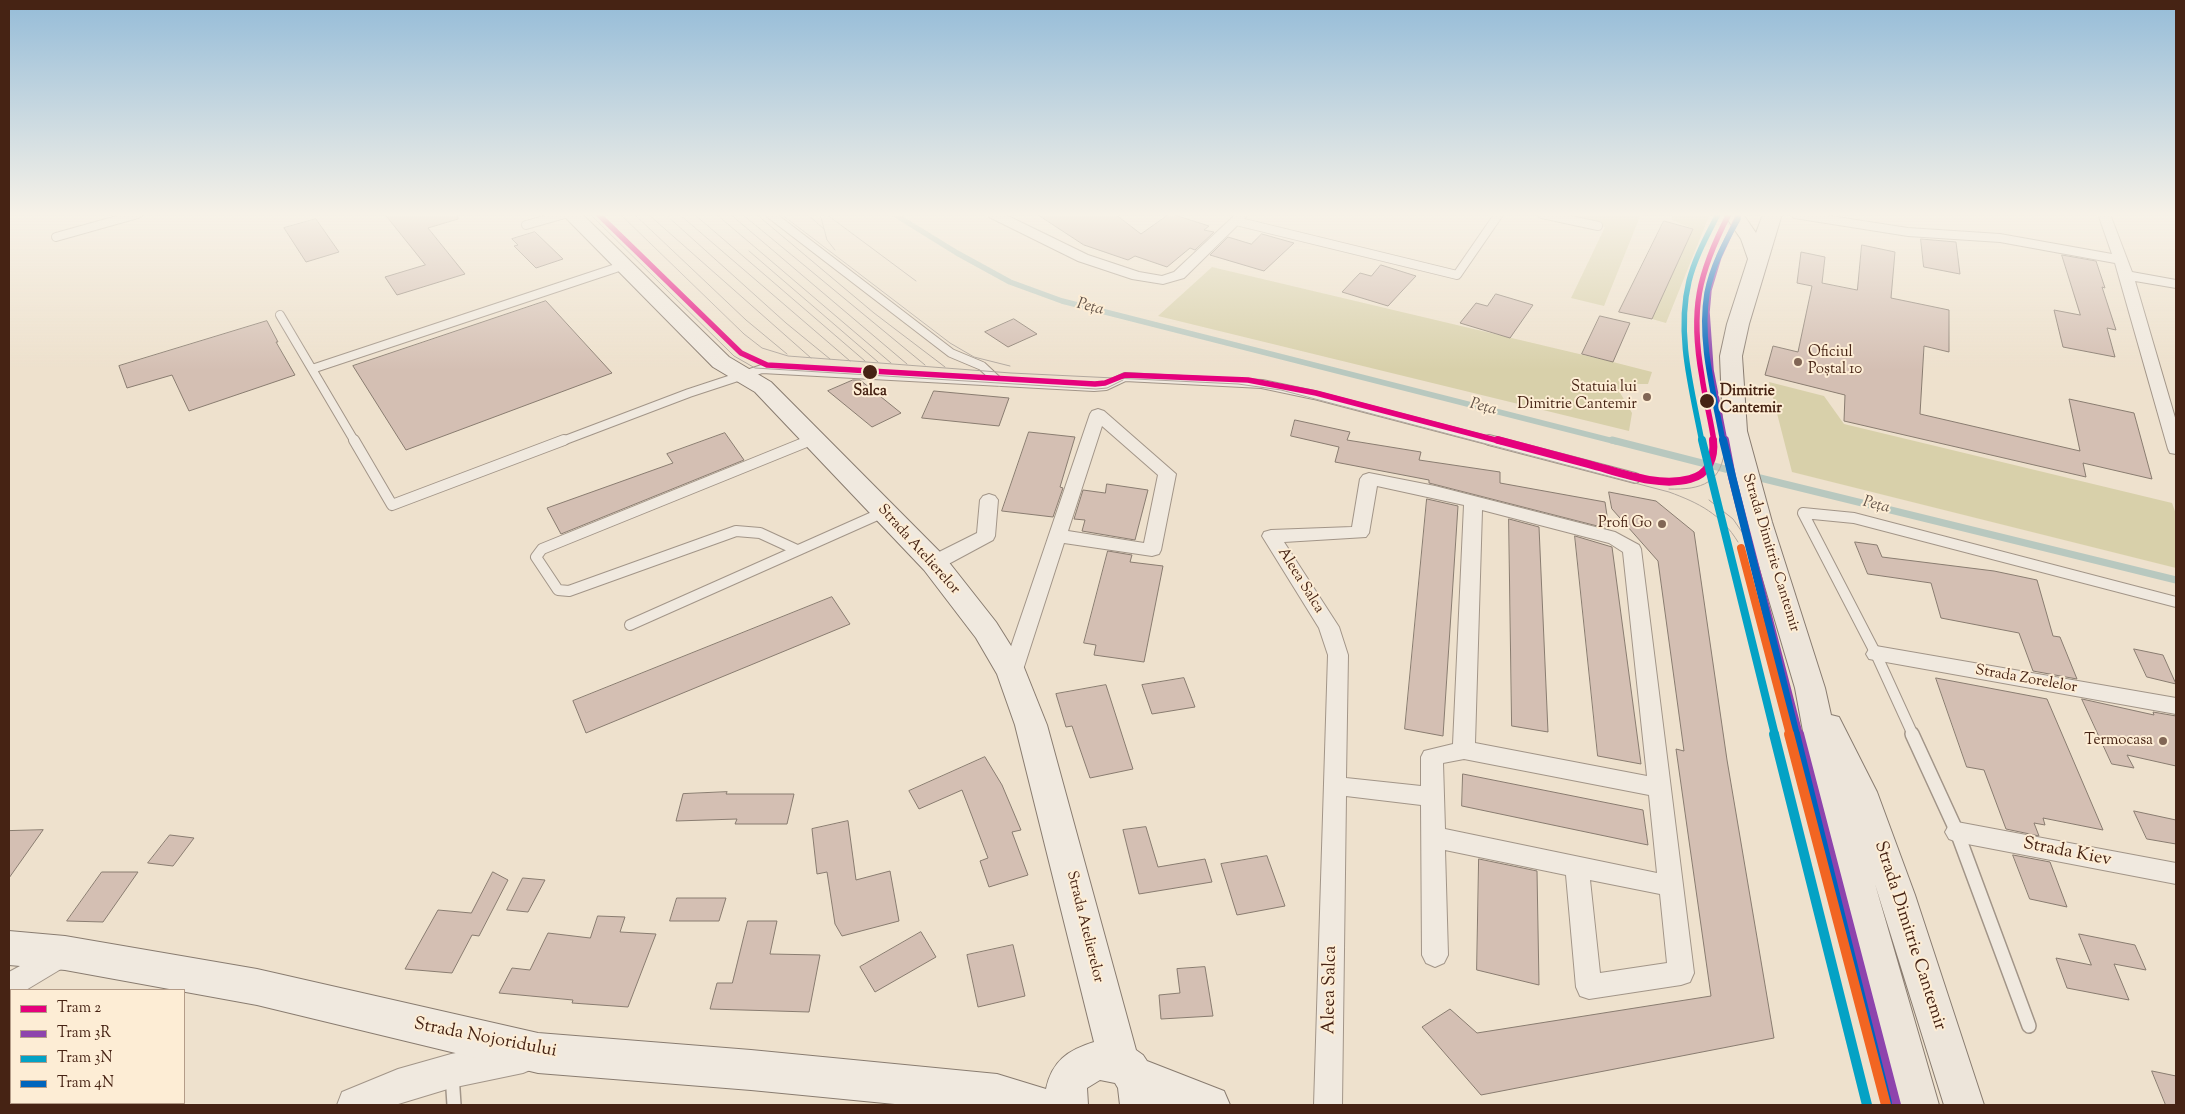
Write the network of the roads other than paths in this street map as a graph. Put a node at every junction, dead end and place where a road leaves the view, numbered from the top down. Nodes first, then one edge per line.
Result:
1 (622, 266) edge
2 (626, 266) edge
3 (838, 266) edge
4 (1104, 266) edge
5 (1188, 266) edge
6 (1423, 266) edge
7 (1463, 266) edge
8 (1756, 266) edge
9 (2123, 266) edge
10 (2126, 275) junction
11 (2176, 284) edge
12 (280, 315) dead end
13 (312, 369) junction
14 (740, 375) junction
15 (999, 382) junction
16 (814, 439) junction
17 (2176, 449) edge
18 (1635, 478) dead end
19 (989, 500) dead end
20 (1473, 503) junction
21 (885, 511) junction
22 (1059, 536) junction
23 (797, 550) junction
24 (934, 563) junction
25 (2176, 602) edge
26 (630, 625) dead end
27 (1876, 654) junction
28 (1012, 673) junction
29 (1810, 688) junction
30 (2176, 706) edge
31 (1464, 750) junction
32 (1336, 786) junction
33 (1660, 788) junction
34 (1433, 797) junction
35 (1957, 832) junction
36 (1433, 837) junction
37 (1577, 867) junction
38 (2176, 874) edge
39 (1671, 886) junction
40 (9, 948) edge
41 (64, 953) junction
42 (1435, 955) dead end
43 (9, 986) edge
44 (2029, 1026) dead end
45 (538, 1052) junction
46 (451, 1071) junction
47 (1103, 1082) edge
48 (997, 1094) junction
49 (355, 1105) edge
50 (454, 1105) edge
51 (1035, 1105) edge
52 (1210, 1105) edge
53 (1328, 1105) edge
54 (1919, 1105) edge
55 (1964, 1105) edge

1 - 13 lane
2 - 14 main road, Strada Atelierelor
3 - 15 lane
4 - 5 street
6 - 7 lane
8 - 29 main road, Strada Dimitrie Cantemir
9 - 10 street
10 - 11 street
10 - 17 street
12 - 13 lane
13 - 14 lane
14 - 15 lane
14 - 16 main road, Strada Atelierelor
15 - 18 lane
16 - 21 main road, Strada Atelierelor
16 - 23 lane
19 - 24 street
20 - 31 street
20 - 32 street, Aleea Salca
20 - 33 street, Aleea Salca
21 - 23 lane
21 - 24 main road, Strada Atelierelor
22 - 22 street
22 - 28 street
23 - 26 lane
24 - 28 main road, Strada Atelierelor
25 - 27 lane
27 - 30 street, Strada Zorelelor
27 - 35 lane
28 - 47 main road, Strada Atelierelor
29 - 54 main road, Strada Dimitrie Cantemir
29 - 55 main road, Strada Dimitrie Cantemir
31 - 33 street
31 - 34 street
32 - 34 street
32 - 53 street, Aleea Salca
33 - 39 street, Aleea Salca
34 - 36 street
35 - 38 street, Strada Kiev
35 - 44 lane
36 - 37 street
36 - 42 street
37 - 39 street
37 - 39 street, Aleea Salca
40 - 41 main road, Strada Nojoridului
41 - 43 street
41 - 45 main road, Strada Nojoridului
45 - 46 street
45 - 48 main road, Strada Nojoridului
46 - 49 street
46 - 50 lane
47 - 48 main road, Strada Nojoridului
47 - 52 main road, Strada Nojoridului
48 - 51 main road, Strada Nojoridului

